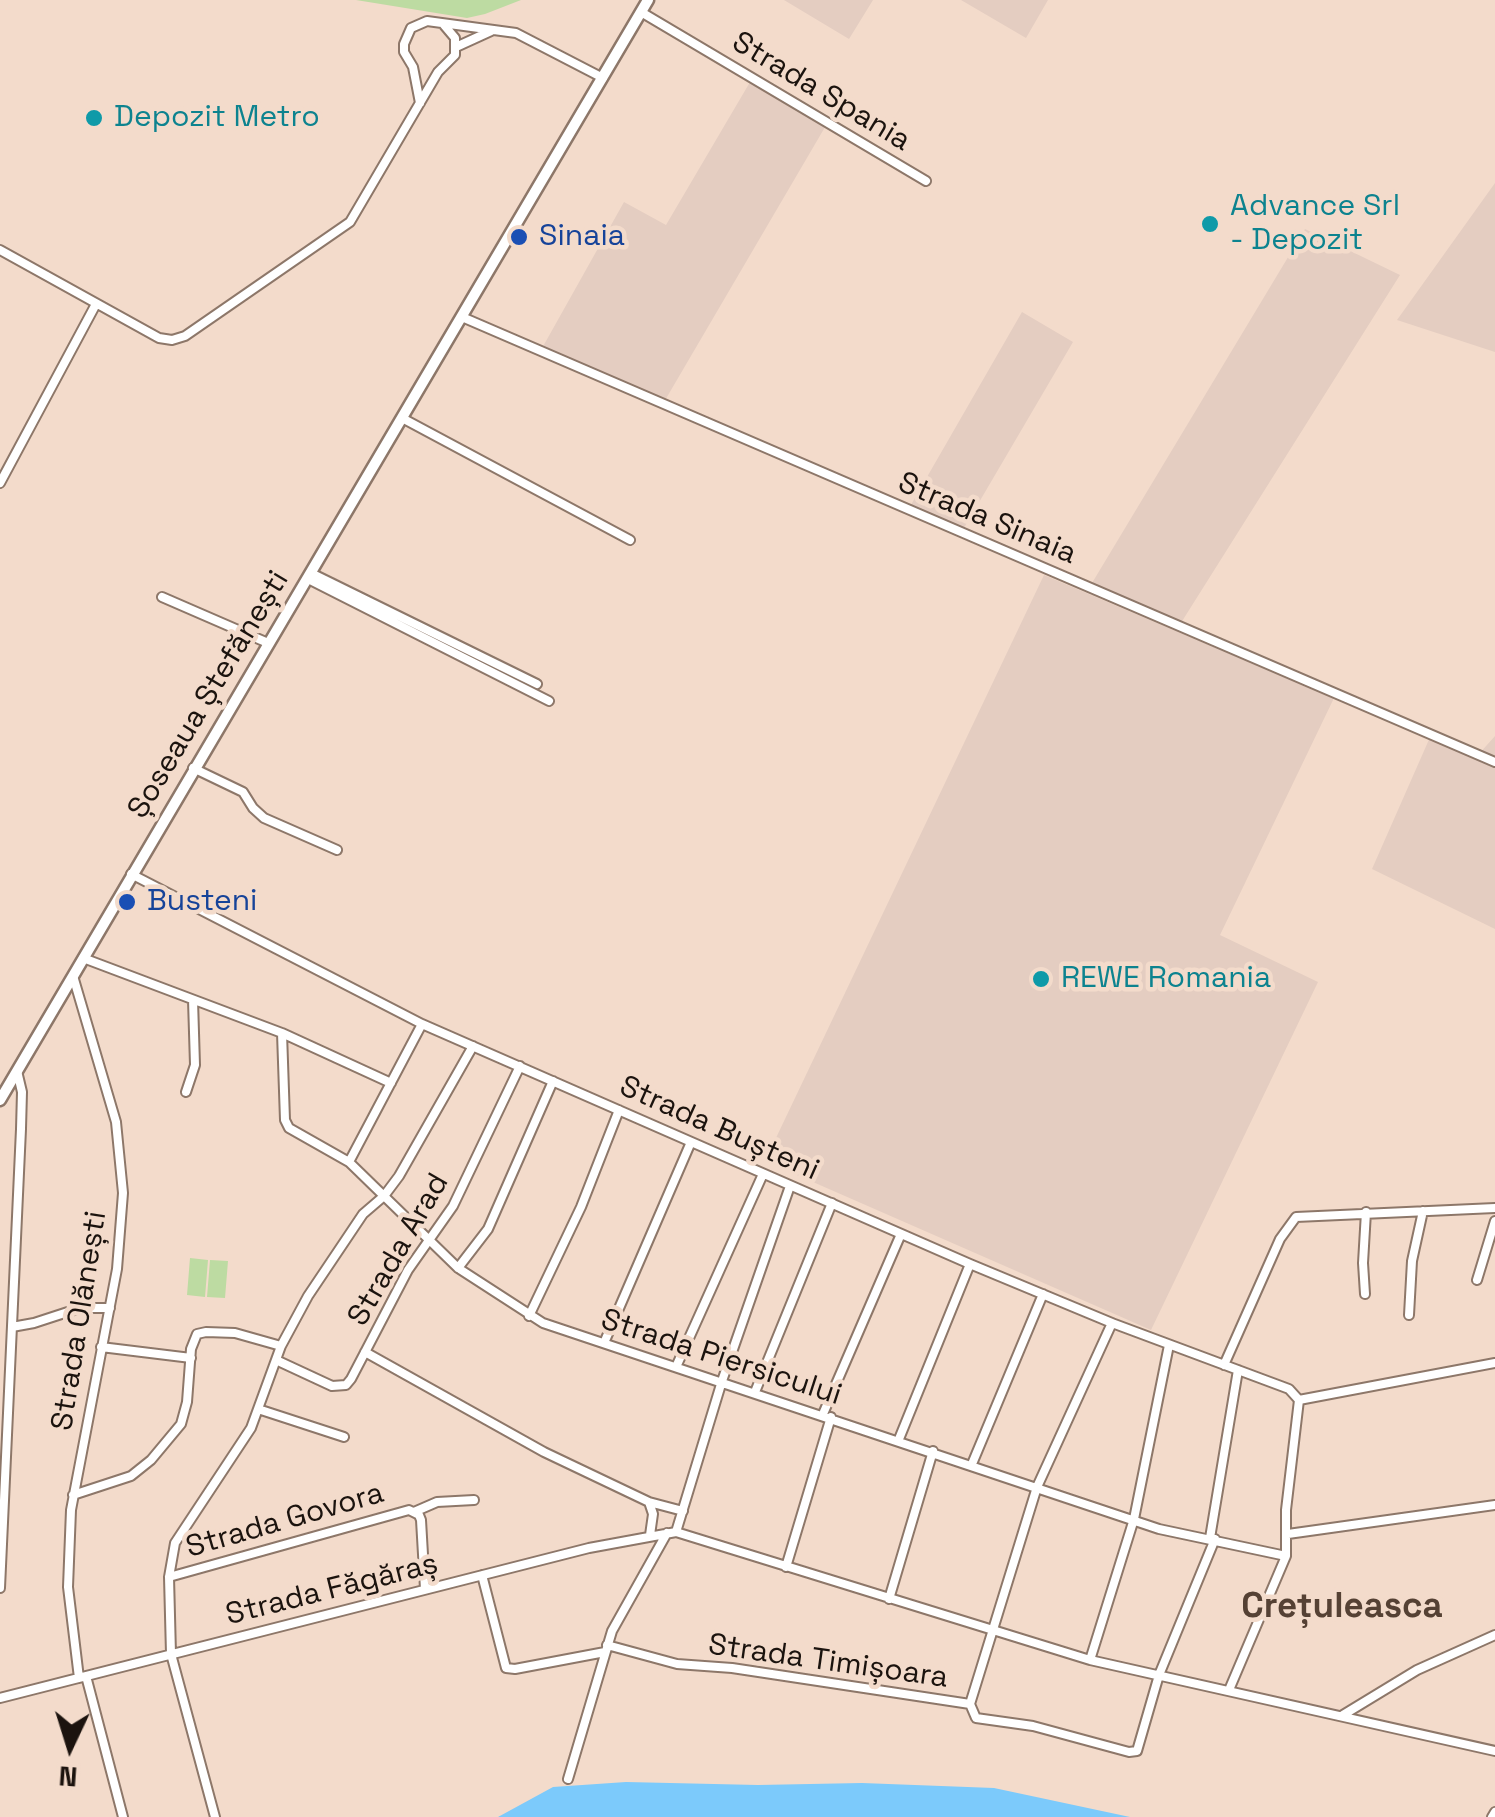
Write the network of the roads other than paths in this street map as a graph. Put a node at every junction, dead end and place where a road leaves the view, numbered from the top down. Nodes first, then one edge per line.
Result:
1 (648, 0) edge
2 (641, 12) junction
3 (444, 25) junction
4 (495, 30) junction
5 (456, 47) junction
6 (413, 67) junction
7 (438, 72) junction
8 (603, 78) junction
9 (420, 104) junction
10 (926, 181) dead end
11 (0, 250) edge
12 (96, 304) junction
13 (462, 317) junction
14 (402, 418) junction
15 (0, 482) edge
16 (630, 540) dead end
17 (310, 576) junction
18 (162, 597) dead end
19 (268, 643) junction
20 (537, 684) dead end
21 (548, 700) dead end
22 (1495, 762) edge
23 (193, 768) junction
24 (336, 850) dead end
25 (131, 874) junction
26 (83, 958) junction
27 (73, 976) junction
28 (193, 1000) junction
29 (422, 1024) junction
30 (282, 1033) junction
31 (474, 1046) junction
32 (520, 1066) junction
33 (17, 1071) junction
34 (553, 1081) junction
35 (391, 1083) junction
36 (186, 1092) dead end
37 (0, 1100) edge
38 (618, 1110) junction
39 (690, 1142) junction
40 (349, 1162) junction
41 (763, 1174) junction
42 (790, 1186) junction
43 (384, 1196) junction
44 (832, 1203) junction
45 (1495, 1208) edge
46 (1424, 1211) junction
47 (1366, 1212) junction
48 (1495, 1221) edge
49 (901, 1234) junction
50 (428, 1242) junction
51 (970, 1264) junction
52 (458, 1268) junction
53 (1477, 1280) dead end
54 (1043, 1294) junction
55 (1366, 1294) dead end
56 (110, 1308) junction
57 (1409, 1315) dead end
58 (529, 1316) junction
59 (1112, 1322) junction
60 (12, 1326) junction
61 (0, 1338) edge
62 (12, 1338) junction
63 (604, 1344) junction
64 (1169, 1344) junction
65 (282, 1346) junction
66 (101, 1347) junction
67 (366, 1352) junction
68 (191, 1358) junction
69 (276, 1360) junction
70 (1495, 1363) edge
71 (1224, 1365) junction
72 (676, 1366) junction
73 (1238, 1370) junction
74 (722, 1381) junction
75 (755, 1392) junction
76 (1299, 1400) junction
77 (258, 1409) junction
78 (827, 1416) junction
79 (344, 1437) dead end
80 (900, 1440) junction
81 (932, 1450) junction
82 (972, 1464) junction
83 (1037, 1487) junction
84 (73, 1495) junction
85 (474, 1500) dead end
86 (649, 1502) junction
87 (1495, 1504) edge
88 (683, 1511) junction
89 (414, 1512) junction
90 (1134, 1519) junction
91 (672, 1533) junction
92 (1288, 1534) junction
93 (650, 1535) junction
94 (1212, 1538) junction
95 (1286, 1556) junction
96 (786, 1567) junction
97 (482, 1575) junction
98 (169, 1577) junction
99 (0, 1588) edge
100 (426, 1589) junction
101 (890, 1599) junction
102 (994, 1633) junction
103 (1495, 1635) edge
104 (606, 1649) junction
105 (171, 1654) junction
106 (1090, 1660) junction
107 (1159, 1675) junction
108 (83, 1677) junction
109 (1229, 1690) junction
110 (0, 1698) edge
111 (970, 1704) junction
112 (1343, 1714) junction
113 (1495, 1751) edge
114 (568, 1779) dead end
115 (123, 1817) edge
116 (215, 1817) edge

1 - 2 main road, Șoseaua Ștefănești
2 - 8 main road, Șoseaua Ștefănești
2 - 10 street, Strada Spania
3 - 4 street
3 - 5 street
3 - 6 street
4 - 5 street
4 - 8 street
5 - 7 street
6 - 7 street
6 - 9 street
7 - 9 street
8 - 13 main road, Șoseaua Ștefănești
9 - 12 street
11 - 12 street
12 - 15 street
13 - 14 main road, Șoseaua Ștefănești
13 - 22 street, Strada Sinaia
14 - 16 street
14 - 17 main road, Șoseaua Ștefănești
17 - 19 main road, Șoseaua Ștefănești
17 - 20 street
17 - 21 street
18 - 19 street
19 - 23 main road, Șoseaua Ștefănești
23 - 24 street
23 - 25 main road, Șoseaua Ștefănești
25 - 26 main road, Șoseaua Ștefănești
25 - 29 street, Strada Bușteni
26 - 27 main road, Șoseaua Ștefănești
26 - 28 street
27 - 33 main road, Șoseaua Ștefănești
27 - 56 street, Strada Olănești
28 - 30 street
28 - 36 street
29 - 31 street, Strada Bușteni
29 - 35 street
30 - 35 street
30 - 40 street, Strada Piersicului
31 - 32 street, Strada Bușteni
31 - 43 street
32 - 34 street, Strada Bușteni
32 - 50 street, Strada Arad
33 - 37 main road, Șoseaua Ștefănești
33 - 60 street
34 - 38 street, Strada Bușteni
34 - 52 street
35 - 40 street
38 - 39 street, Strada Bușteni
38 - 58 street
39 - 41 street, Strada Bușteni
39 - 63 street
40 - 43 street, Strada Piersicului
41 - 42 street, Strada Bușteni
41 - 72 street
42 - 44 street, Strada Bușteni
42 - 74 street
43 - 50 street, Strada Piersicului
43 - 65 street
44 - 49 street, Strada Bușteni
44 - 75 street
45 - 46 street
46 - 47 street
46 - 57 street
47 - 55 street
47 - 71 street
48 - 53 street
49 - 51 street, Strada Bușteni
49 - 78 street
50 - 52 street, Strada Piersicului
50 - 67 street, Strada Arad
51 - 54 street, Strada Bușteni
51 - 80 street
52 - 58 street, Strada Piersicului
54 - 59 street, Strada Bușteni
54 - 82 street
56 - 60 street
56 - 66 street, Strada Olănești
58 - 63 street, Strada Piersicului
59 - 64 street, Strada Bușteni
59 - 83 street
60 - 62 street
61 - 62 street
62 - 99 street
63 - 72 street, Strada Piersicului
64 - 71 street, Strada Bușteni
64 - 90 street
65 - 68 street
65 - 69 street
66 - 68 street
66 - 84 street, Strada Olănești
67 - 69 street, Strada Arad
67 - 86 street
68 - 84 street
69 - 77 street
70 - 76 street
71 - 73 street, Strada Bușteni
72 - 74 street, Strada Piersicului
73 - 76 street, Strada Bușteni
73 - 94 street
74 - 75 street, Strada Piersicului
74 - 88 street
75 - 78 street, Strada Piersicului
76 - 92 street
77 - 79 street
77 - 98 street
78 - 80 street, Strada Piersicului
78 - 96 street
80 - 81 street, Strada Piersicului
81 - 82 street, Strada Piersicului
81 - 101 street
82 - 83 street, Strada Piersicului
83 - 90 street, Strada Piersicului
83 - 102 street
84 - 108 street, Strada Olănești
85 - 89 street, Strada Govora
86 - 88 street
86 - 93 street
87 - 92 street
88 - 91 street
89 - 98 street, Strada Govora
89 - 100 street, Strada Govora
90 - 94 street, Strada Piersicului
90 - 106 street
91 - 93 street, Strada Făgăraș
91 - 96 street, Strada Timișoara
91 - 104 street
92 - 95 street
93 - 97 street, Strada Făgăraș
94 - 95 street, Strada Piersicului
94 - 107 street
95 - 109 street
96 - 101 street, Strada Timișoara
97 - 100 street, Strada Făgăraș
97 - 104 street, Strada Timișoara
98 - 105 street
100 - 105 street, Strada Făgăraș
101 - 102 street, Strada Timișoara
102 - 106 street, Strada Timișoara
102 - 111 street, Strada Timișoara
103 - 112 street
104 - 111 street, Strada Timișoara
104 - 114 street
105 - 108 street, Strada Făgăraș
105 - 116 street
106 - 107 street, Strada Timișoara
107 - 109 street, Strada Timișoara
107 - 111 street
108 - 110 street, Strada Făgăraș
108 - 115 street, Strada Olănești
109 - 112 street, Strada Timișoara
112 - 113 street, Strada Timișoara

